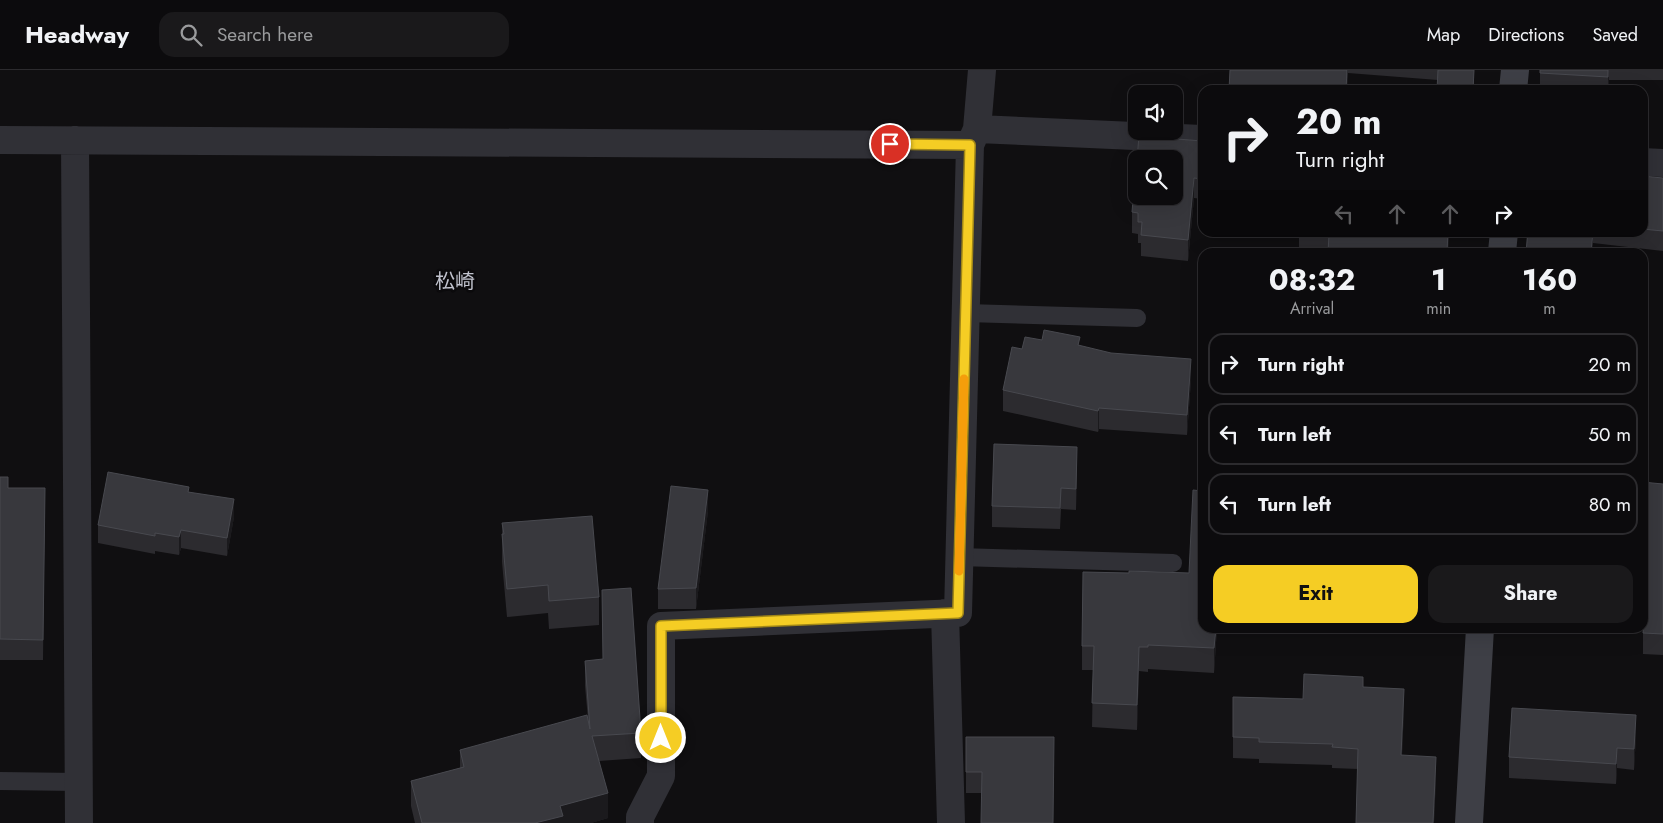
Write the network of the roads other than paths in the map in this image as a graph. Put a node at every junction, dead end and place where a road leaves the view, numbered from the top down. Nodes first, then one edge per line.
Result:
1 (982, 70) edge
2 (1515, 70) edge
3 (1514, 85) edge
4 (974, 137) junction
5 (1198, 139) edge
6 (0, 140) edge
7 (75, 140) junction
8 (1648, 162) edge
9 (1663, 163) edge
10 (966, 313) junction
11 (1137, 318) dead end
12 (960, 558) junction
13 (1173, 563) dead end
14 (945, 613) junction
15 (1480, 633) edge
16 (0, 781) edge
17 (78, 782) junction
18 (78, 823) edge
19 (640, 823) edge
20 (951, 823) edge
21 (1469, 823) edge

1 - 4 street
2 - 3 street
4 - 5 street
4 - 7 street
4 - 10 street
6 - 7 street
7 - 17 street
8 - 9 street
10 - 11 lane
10 - 12 street
12 - 13 lane
12 - 14 street
14 - 19 street
14 - 20 street
15 - 21 street
16 - 17 lane
17 - 18 street

